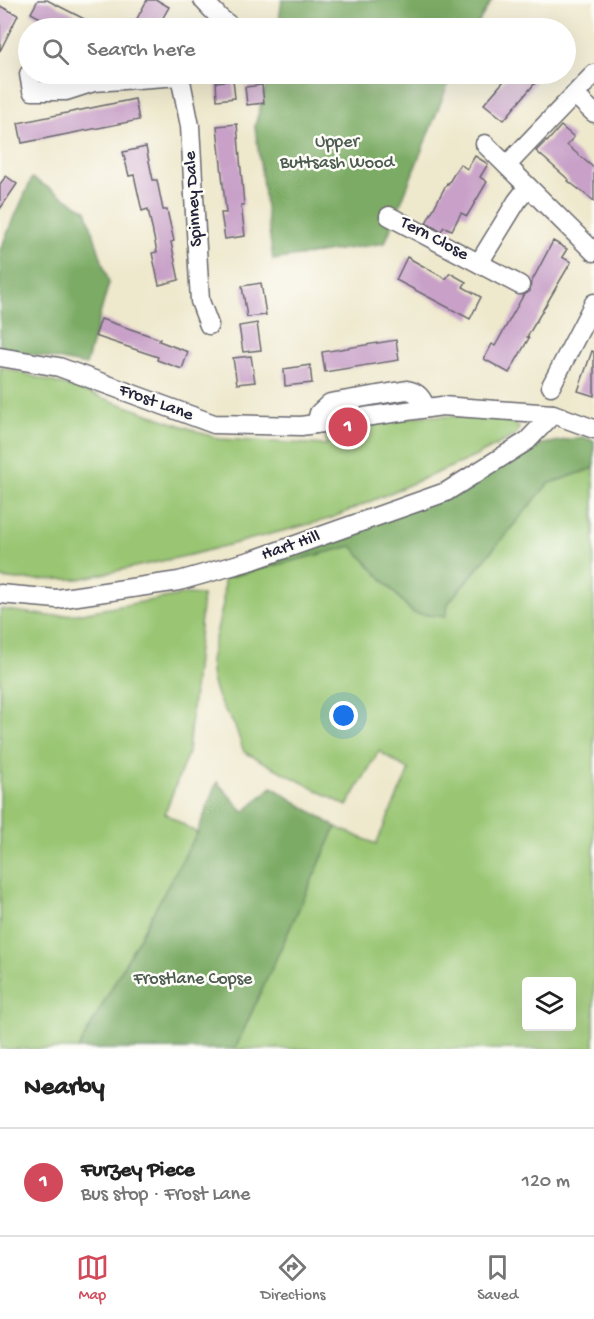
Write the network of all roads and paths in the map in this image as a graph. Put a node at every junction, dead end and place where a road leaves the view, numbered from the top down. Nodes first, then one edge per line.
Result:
1 (203, 0) edge
2 (217, 18) edge
3 (594, 74) edge
4 (31, 84) edge
5 (87, 84) edge
6 (183, 84) edge
7 (575, 95) junction
8 (594, 114) edge
9 (485, 144) dead end
10 (507, 165) junction
11 (528, 187) junction
12 (389, 216) dead end
13 (594, 252) edge
14 (479, 263) junction
15 (520, 285) dead end
16 (594, 303) edge
17 (209, 325) dead end
18 (0, 357) edge
19 (551, 386) dead end
20 (553, 414) junction
21 (594, 429) edge
22 (0, 594) edge

1 - 2 street
3 - 7 street
4 - 5 street
6 - 17 street, Spinney Dale
7 - 8 street
7 - 10 street
9 - 10 street
10 - 11 street
11 - 13 street
11 - 14 street, Tern Close
12 - 14 street, Tern Close
14 - 15 street, Tern Close
16 - 19 street
18 - 20 street, Frost Lane
20 - 21 street, Frost Lane
20 - 22 street, Hart Hill

